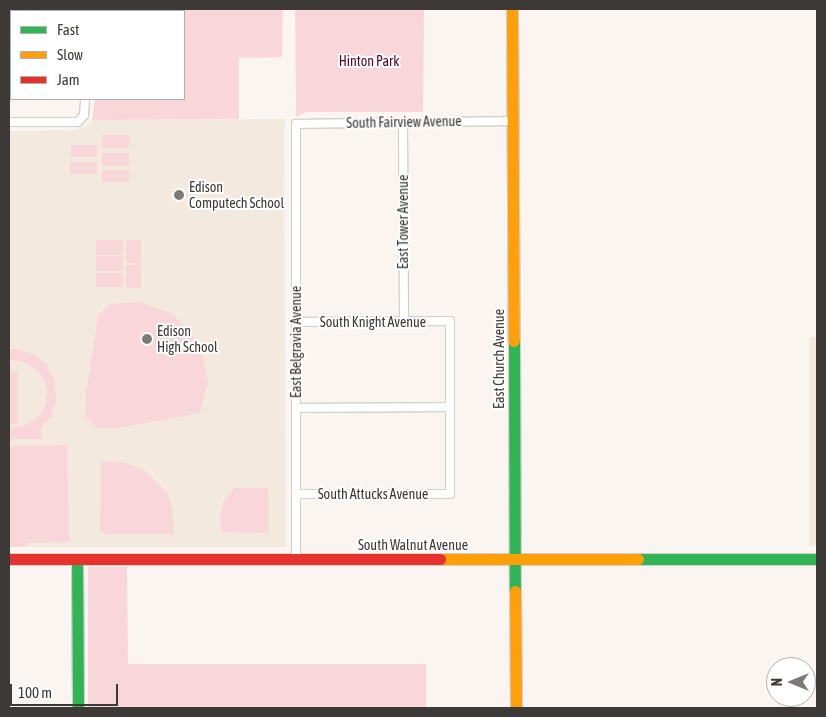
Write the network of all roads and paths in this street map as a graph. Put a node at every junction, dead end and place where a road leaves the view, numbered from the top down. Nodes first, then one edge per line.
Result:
1 (512, 9) edge
2 (85, 100) edge
3 (512, 121) junction
4 (9, 122) edge
5 (403, 122) junction
6 (296, 124) joint
7 (296, 322) junction
8 (404, 322) junction
9 (450, 407) junction
10 (296, 408) junction
11 (296, 494) junction
12 (817, 559) edge
13 (9, 560) edge
14 (77, 560) junction
15 (296, 560) junction
16 (514, 560) junction
17 (78, 708) edge
18 (516, 708) edge

1 - 3 street, East Church Avenue
2 - 4 street
3 - 5 street, South Fairview Avenue
3 - 16 street, East Church Avenue
5 - 6 street, South Fairview Avenue
5 - 8 street, East Tower Avenue
6 - 7 street, East Belgravia Avenue
7 - 8 street, South Knight Avenue
7 - 10 street, East Belgravia Avenue
8 - 9 street, South Knight Avenue
9 - 10 street
9 - 11 street, South Attucks Avenue
10 - 11 street, East Belgravia Avenue
11 - 15 street, East Belgravia Avenue
12 - 16 street, South Walnut Avenue
13 - 14 street, South Walnut Avenue
14 - 15 street, South Walnut Avenue
14 - 17 street
15 - 16 street, South Walnut Avenue
16 - 18 street, East Church Avenue

